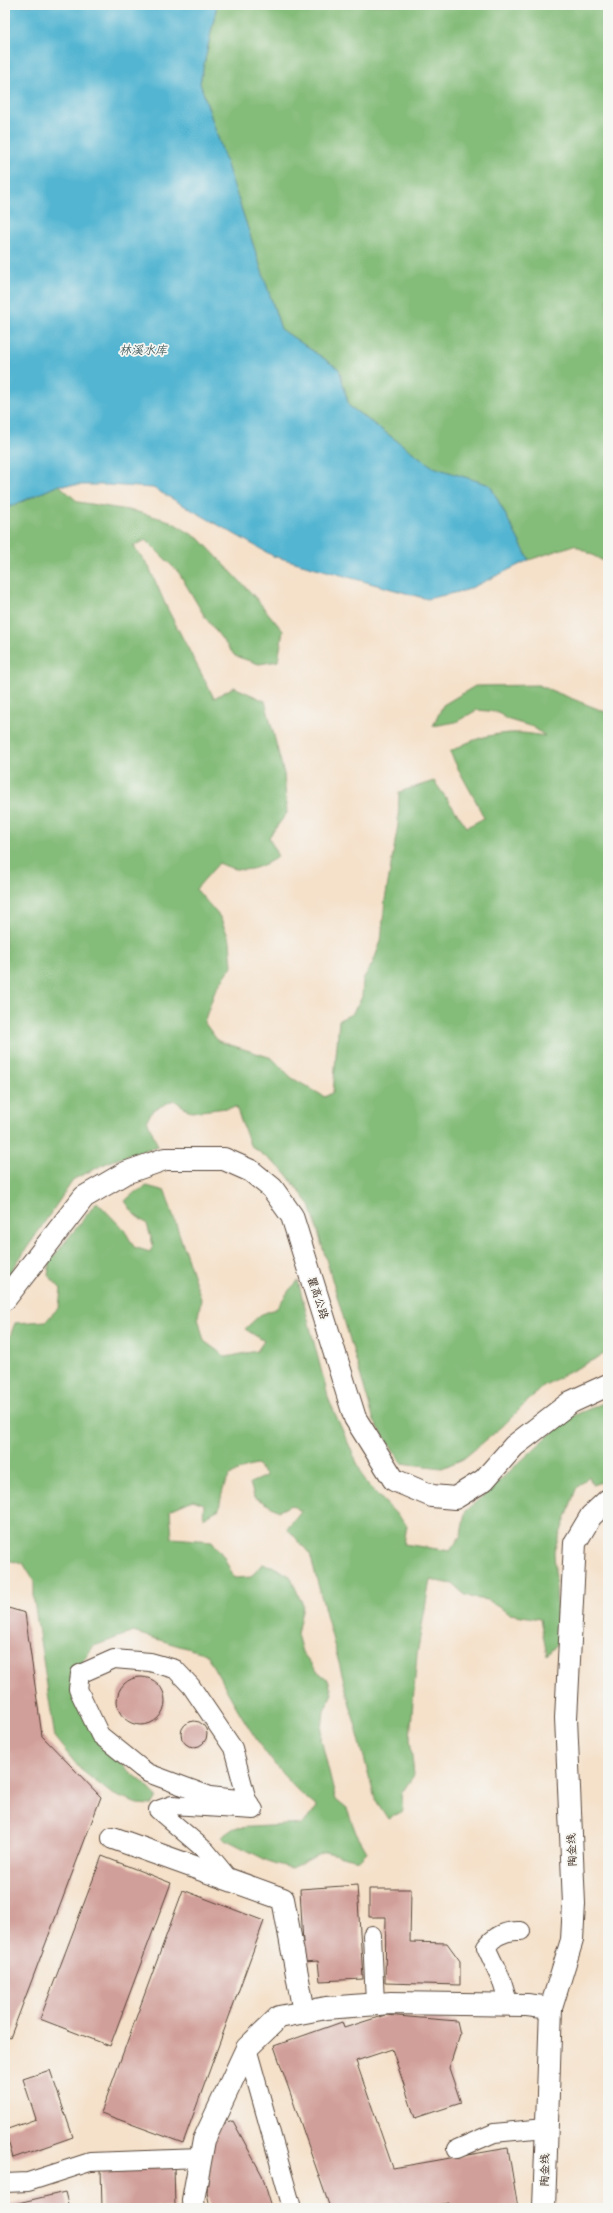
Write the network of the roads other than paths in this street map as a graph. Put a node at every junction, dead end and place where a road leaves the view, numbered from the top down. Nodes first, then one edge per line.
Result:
1 (5, 1299) edge
2 (608, 1385) edge
3 (608, 1500) edge
4 (247, 1800) junction
5 (113, 1838) dead end
6 (229, 1879) junction
7 (521, 1931) dead end
8 (372, 1935) dead end
9 (375, 2004) junction
10 (509, 2005) junction
11 (550, 2008) junction
12 (304, 2012) junction
13 (247, 2048) junction
14 (545, 2128) junction
15 (457, 2149) dead end
16 (201, 2158) junction
17 (5, 2183) edge
18 (545, 2206) edge
19 (194, 2208) edge
20 (292, 2208) edge

1 - 2 street, 瞿高公路
3 - 11 street, 陶金线
4 - 4 lane
4 - 6 lane
5 - 6 street
6 - 12 street
7 - 10 lane
8 - 9 lane
9 - 10 street
9 - 12 street
10 - 11 street
11 - 14 street, 陶金线
12 - 13 street
13 - 16 street
13 - 20 lane
14 - 15 lane
14 - 18 street, 陶金线
16 - 17 lane
16 - 19 street

